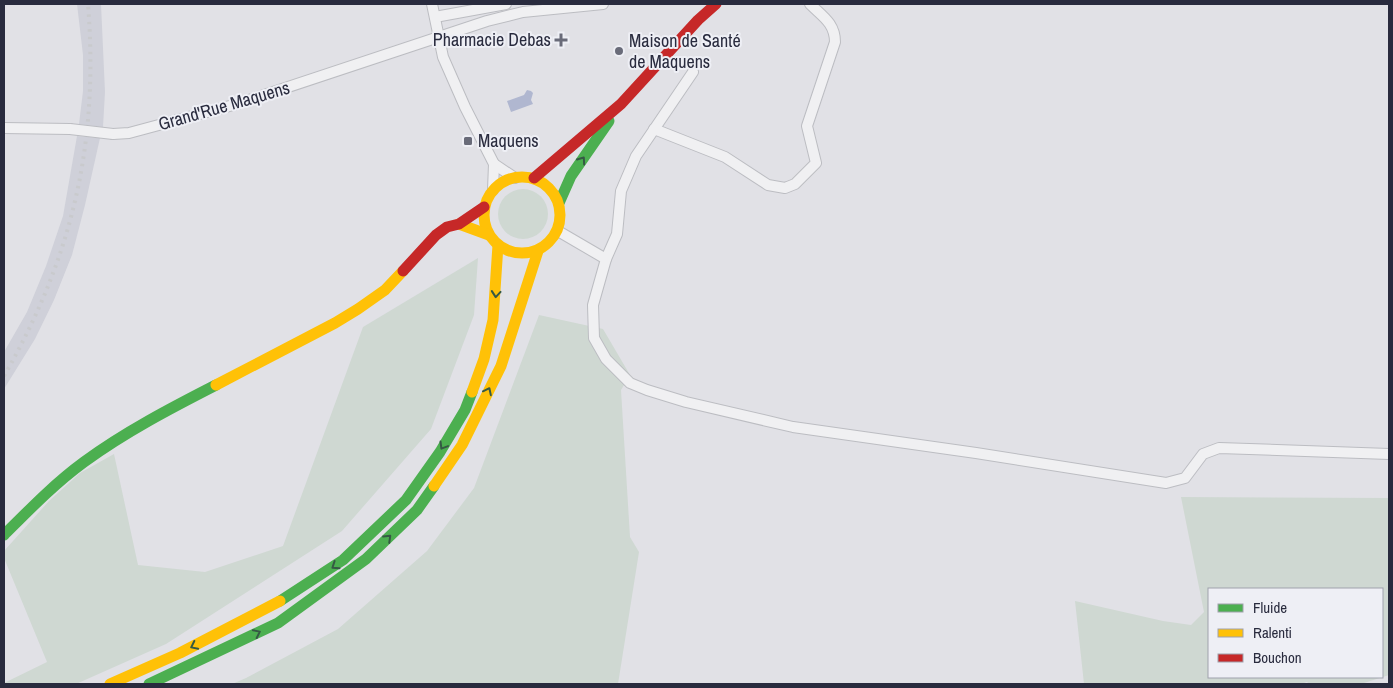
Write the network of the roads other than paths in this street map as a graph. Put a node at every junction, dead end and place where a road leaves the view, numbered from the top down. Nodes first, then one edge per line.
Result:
1 (432, 4) edge
2 (506, 4) edge
3 (601, 4) edge
4 (716, 4) edge
5 (810, 4) edge
6 (435, 17) junction
7 (438, 37) junction
8 (693, 72) dead end
9 (621, 104) junction
10 (4, 128) edge
11 (654, 129) junction
12 (494, 164) junction
13 (515, 178) junction
14 (534, 178) junction
15 (493, 190) junction
16 (559, 203) junction
17 (484, 207) junction
18 (459, 224) junction
19 (558, 232) junction
20 (489, 235) junction
21 (498, 246) junction
22 (538, 251) junction
23 (606, 259) junction
24 (1389, 454) edge
25 (4, 535) edge
26 (110, 684) edge
27 (149, 684) edge

1 - 6 street
2 - 6 street
3 - 7 street, Grand'Rue Maquens
4 - 9 main road
5 - 11 street
6 - 7 street
7 - 10 street, Grand'Rue Maquens, bridge
7 - 12 street
8 - 11 street
9 - 14 main road
16 -> 9 main road
11 - 23 street
12 - 13 street
12 - 15 street
13 - 14 main road
13 - 15 main road
14 - 16 main road
15 - 17 main road
16 - 19 main road
17 - 18 main road
17 - 20 main road
18 - 20 main road
18 - 25 main road
19 - 22 main road
19 - 23 street
20 - 21 main road
21 - 22 main road
21 -> 26 main road
27 -> 22 main road
23 - 24 street

